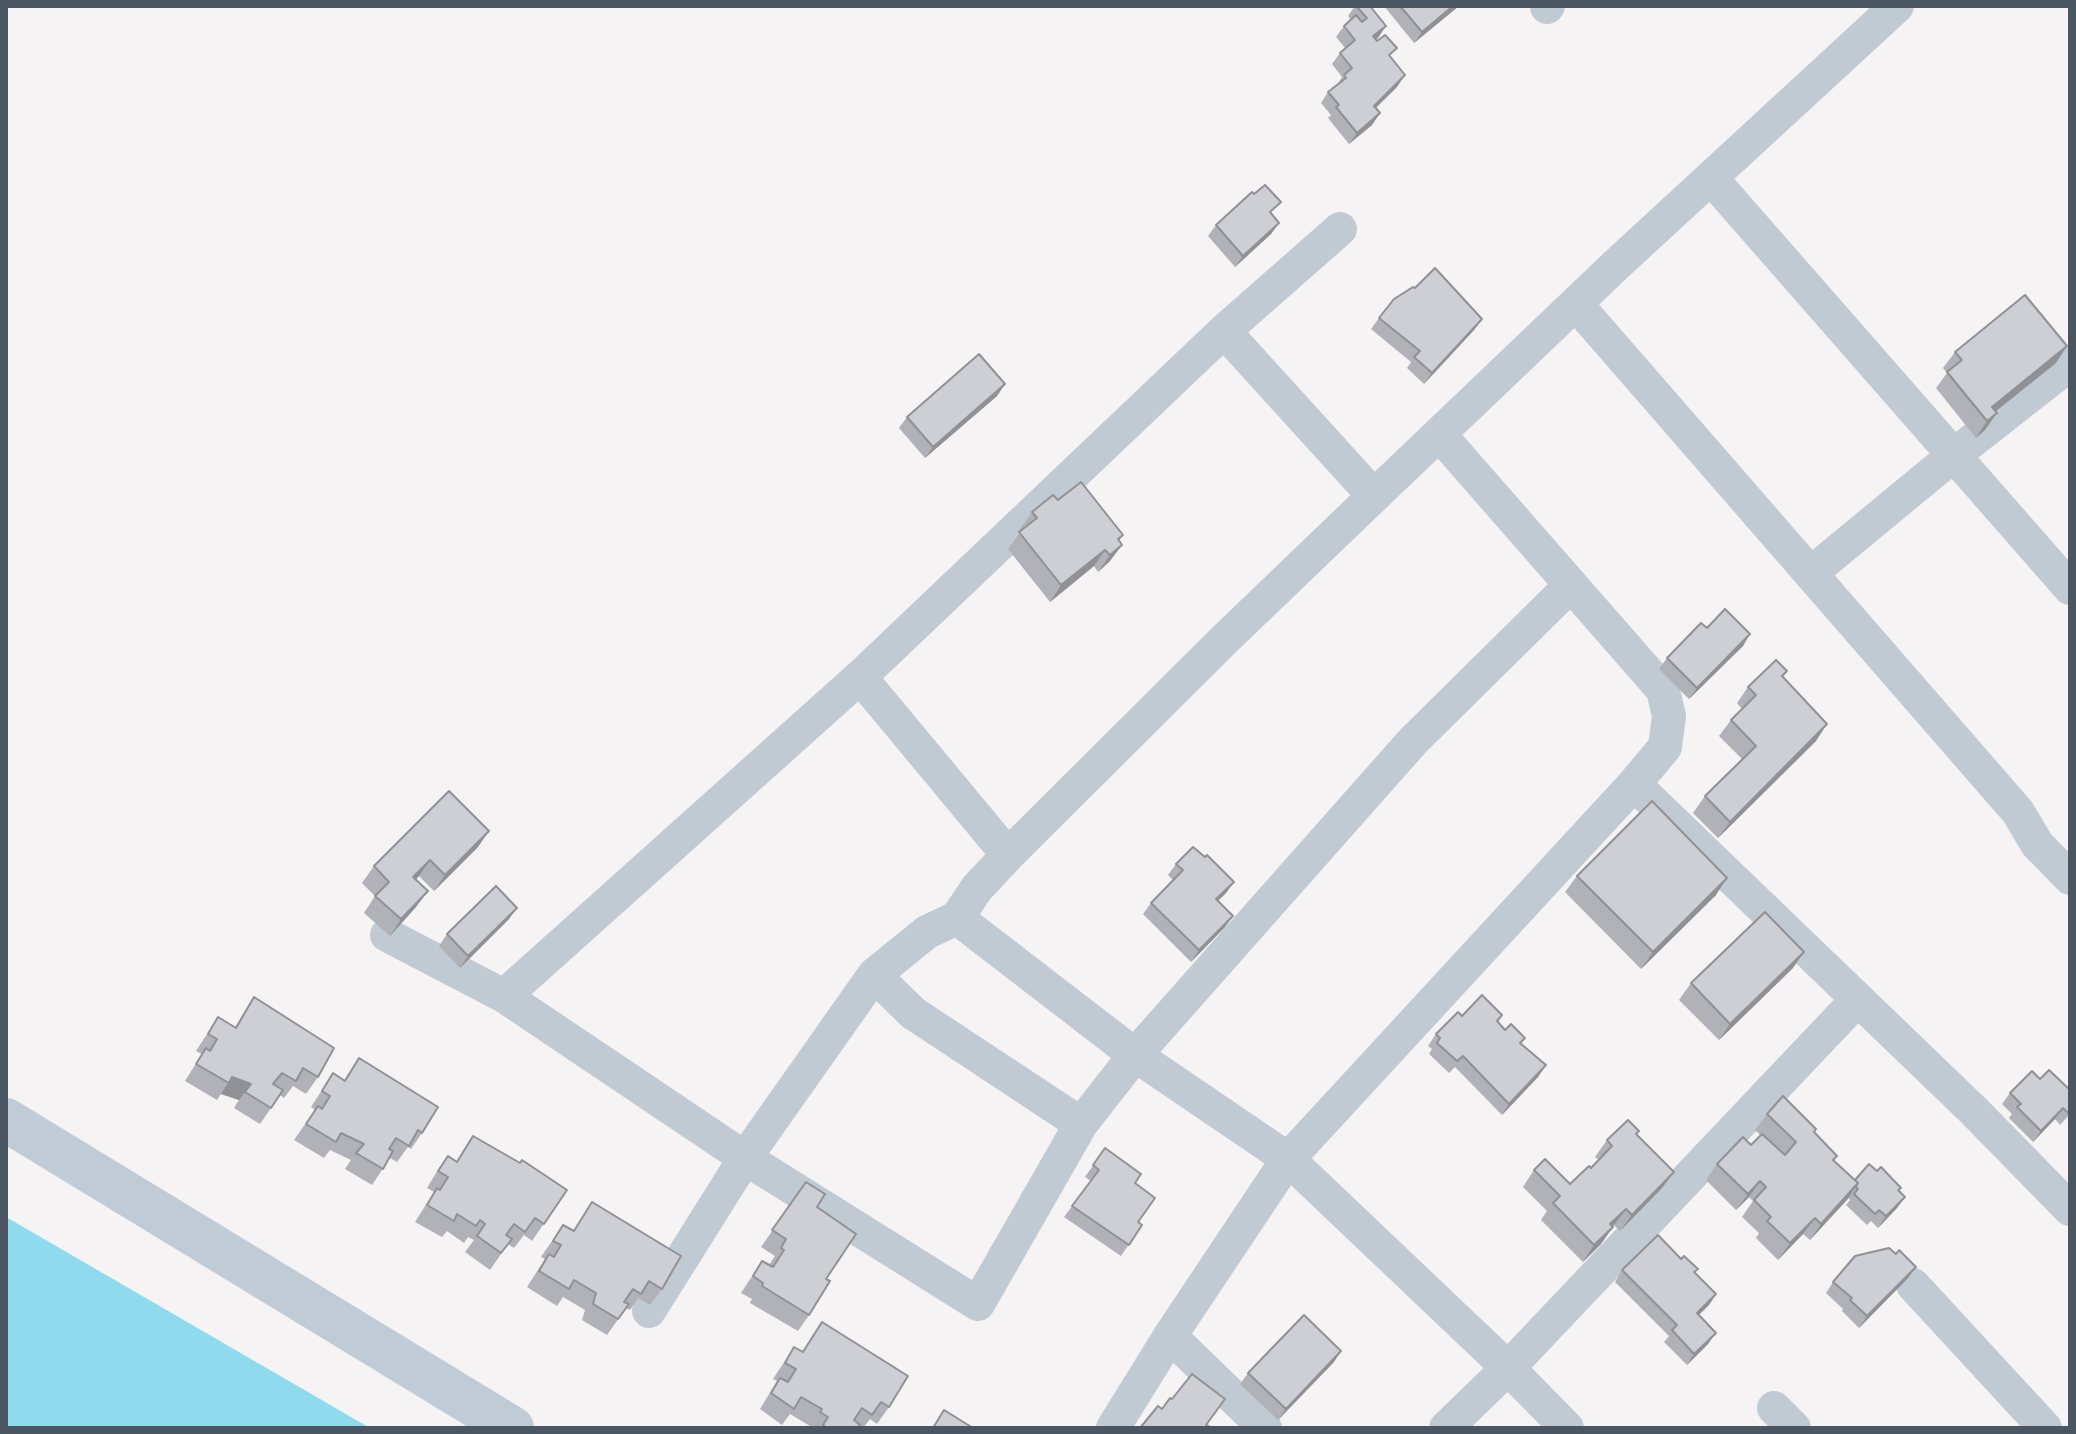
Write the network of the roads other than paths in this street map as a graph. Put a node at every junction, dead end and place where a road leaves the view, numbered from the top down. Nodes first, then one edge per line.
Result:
1 (1897, 6) edge
2 (1711, 178) junction
3 (1340, 229) dead end
4 (1576, 304) junction
5 (1224, 331) junction
6 (2070, 364) edge
7 (1439, 434) junction
8 (1954, 455) junction
9 (1374, 496) junction
10 (1811, 573) junction
11 (1571, 585) junction
12 (2070, 588) edge
13 (860, 677) junction
14 (1634, 784) junction
15 (1008, 855) junction
16 (2070, 878) edge
17 (957, 918) junction
18 (387, 935) edge
19 (874, 975) junction
20 (504, 996) junction
21 (1858, 999) junction
22 (1135, 1055) junction
23 (6, 1120) edge
24 (1081, 1124) junction
25 (745, 1158) junction
26 (1288, 1159) junction
27 (2070, 1209) edge
28 (1913, 1285) edge
29 (649, 1311) edge
30 (1170, 1336) junction
31 (1508, 1368) junction
32 (512, 1428) edge
33 (1113, 1428) edge
34 (1265, 1428) edge
35 (1446, 1428) edge
36 (1567, 1428) edge
37 (2045, 1428) edge

1 - 2 street
2 - 4 street
2 - 8 street
3 - 5 street
4 - 7 street
4 - 10 street
5 - 9 street
5 - 13 street
6 - 8 street
7 - 9 street
7 - 11 street
8 - 10 street
8 - 12 street
9 - 15 street
10 - 16 street
11 - 14 street
11 - 22 street
13 - 15 street
13 - 20 street
14 - 21 street
14 - 26 street
15 - 17 street
17 - 19 street
17 - 22 street
18 - 20 street
19 - 24 street
19 - 25 street
20 - 25 street
21 - 27 street
21 - 31 street
22 - 24 street
22 - 26 street
23 - 32 street
24 - 25 street
25 - 29 street
26 - 30 street
26 - 31 street
28 - 37 street
30 - 33 street
30 - 34 street
31 - 35 street
31 - 36 street

